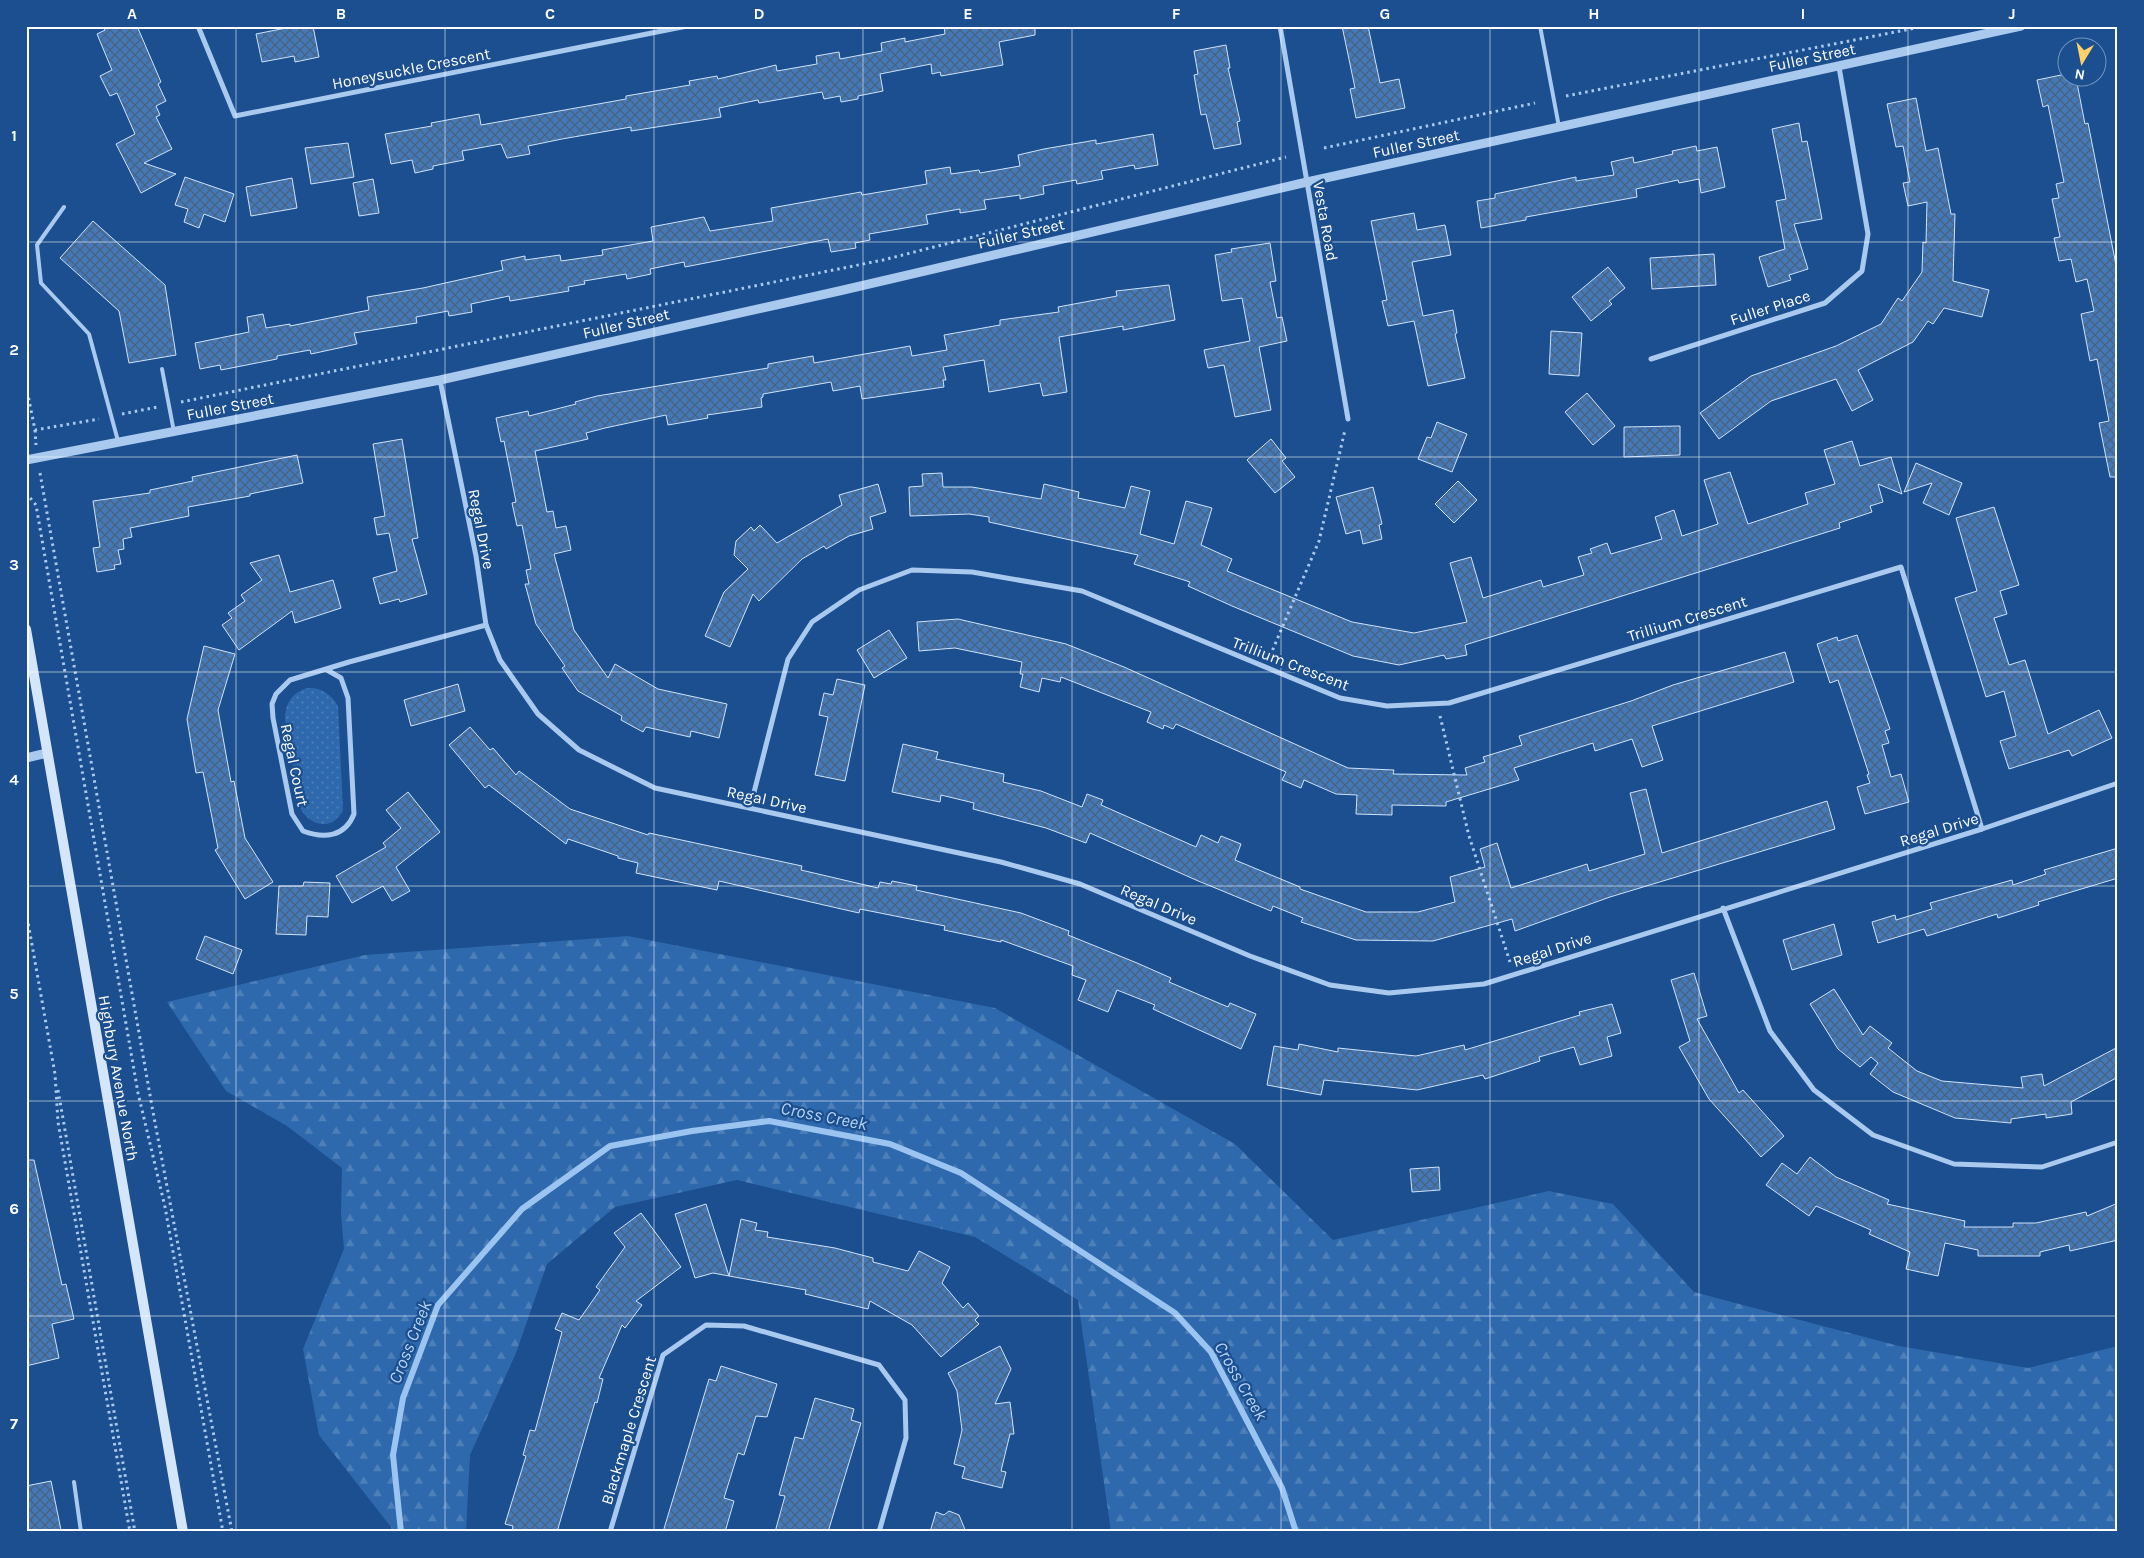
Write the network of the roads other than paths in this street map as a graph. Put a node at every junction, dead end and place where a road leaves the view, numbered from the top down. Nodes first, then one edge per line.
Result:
1 (198, 26) edge
2 (687, 26) edge
3 (1280, 26) edge
4 (1540, 26) edge
5 (2021, 26) edge
6 (1839, 66) junction
7 (1559, 127) junction
8 (1307, 182) junction
9 (64, 207) dead end
10 (1650, 359) dead end
11 (162, 369) dead end
12 (440, 380) junction
13 (1348, 419) road end
14 (174, 432) junction
15 (118, 443) junction
16 (26, 460) edge
17 (486, 625) junction
18 (26, 629) edge
19 (327, 670) junction
20 (47, 753) junction
21 (26, 758) edge
22 (2118, 783) edge
23 (750, 808) junction
24 (1982, 829) junction
25 (1723, 908) junction
26 (2118, 1142) edge
27 (74, 1482) dead end
28 (81, 1532) edge
29 (183, 1532) edge
30 (610, 1532) edge
31 (879, 1532) edge

1 - 2 street, Honeysuckle Crescent
3 - 8 street, Vesta Road
4 - 7 lane
5 - 6 street, Fuller Street
6 - 7 street, Fuller Street
6 - 10 street, Fuller Place
7 - 8 street, Fuller Street
8 - 12 street, Fuller Street
8 - 13 street, Vesta Road
9 - 15 lane
11 - 14 lane
12 - 14 street, Fuller Street
12 - 17 street, Regal Drive
14 - 15 street, Fuller Street
15 - 16 street, Fuller Street
17 - 19 street, Regal Court
17 - 23 street, Regal Drive
18 - 20 main road, Highbury Avenue North
19 - 19 street, Regal Court
20 - 21 street
20 - 29 main road, Highbury Avenue North
22 - 24 street, Regal Drive
23 - 24 street, Trillium Crescent
23 - 25 street, Regal Drive
24 - 25 street, Regal Drive
25 - 26 street
27 - 28 lane
30 - 31 street, Blackmaple Crescent

